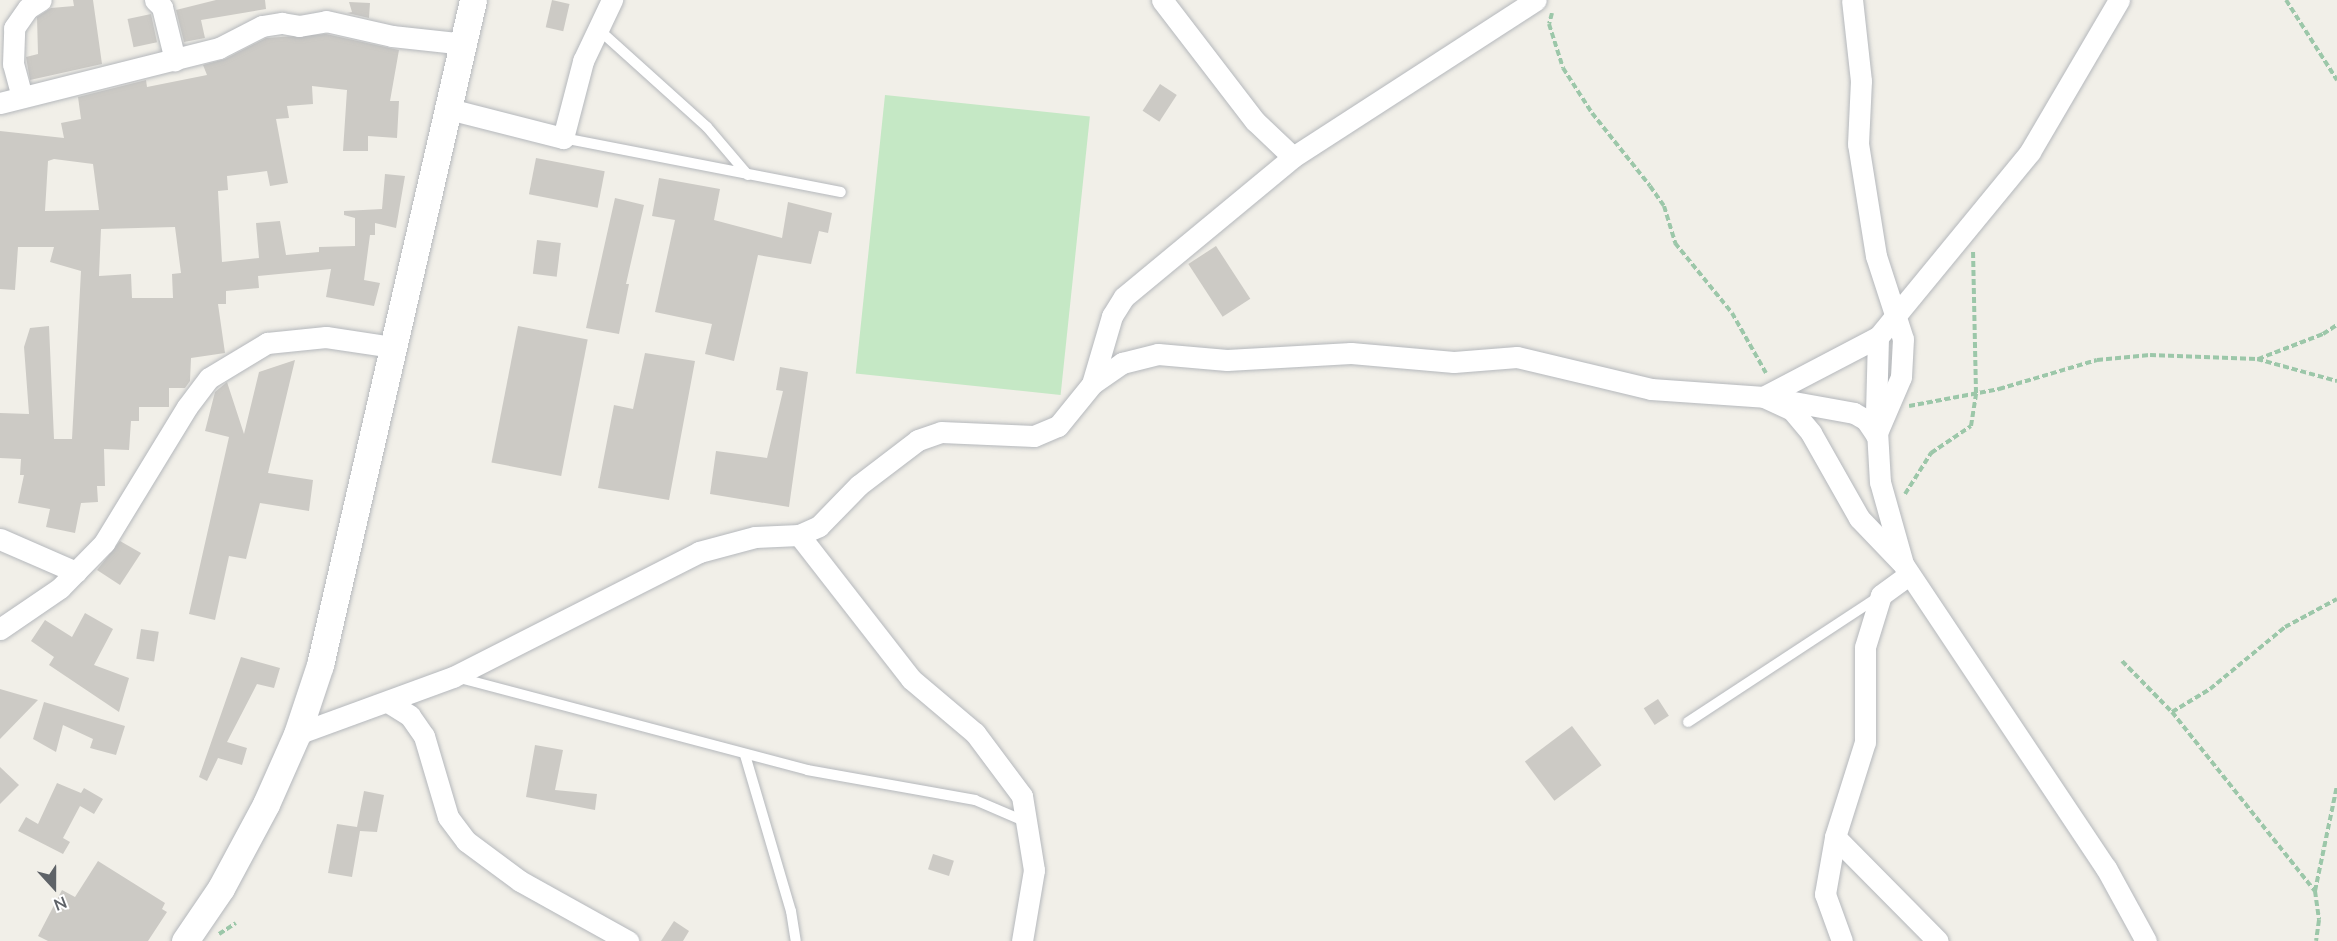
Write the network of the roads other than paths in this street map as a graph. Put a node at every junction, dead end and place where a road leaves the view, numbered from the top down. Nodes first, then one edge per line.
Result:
1 (41, 0) edge
2 (155, 0) edge
3 (473, 0) edge
4 (612, 0) edge
5 (1162, 0) edge
6 (1852, 0) edge
7 (2119, 0) edge
8 (1544, 3) edge
9 (597, 28) junction
10 (466, 44) junction
11 (175, 60) junction
12 (22, 98) junction
13 (0, 103) edge
14 (449, 109) junction
15 (563, 138) junction
16 (1293, 157) junction
17 (748, 175) junction
18 (841, 192) dead end
19 (1897, 312) junction
20 (1878, 337) junction
21 (393, 347) junction
22 (1092, 384) junction
23 (1769, 394) junction
24 (1876, 435) junction
25 (799, 535) junction
26 (0, 539) edge
27 (1906, 569) junction
28 (76, 572) junction
29 (1881, 595) junction
30 (0, 628) edge
31 (453, 677) junction
32 (388, 702) junction
33 (1688, 722) dead end
34 (297, 734) junction
35 (745, 755) junction
36 (1024, 821) junction
37 (1835, 837) junction
38 (185, 941) edge
39 (628, 941) edge
40 (796, 941) edge
41 (1022, 941) edge
42 (1842, 941) edge
43 (1938, 941) edge
44 (2146, 941) edge

1 - 12 street
2 - 11 street
3 - 10 street
4 - 9 street
5 - 16 street
6 - 19 street
7 - 19 street
8 - 16 street
9 - 15 street
9 - 17 lane
10 - 11 street
10 - 14 street
11 - 12 street
12 - 13 street
14 - 15 street
14 - 21 street
15 - 17 lane
16 - 22 street
17 - 18 lane
19 - 20 street
19 - 24 street
20 - 23 street
20 - 24 street
21 - 28 street
21 - 34 street
22 - 23 street
22 - 25 street
23 - 24 street
23 - 27 street
24 - 27 street
25 - 31 street
25 - 36 street
26 - 28 street
27 - 29 street
27 - 44 street
28 - 30 street
29 - 33 lane
29 - 37 street
31 - 32 street
31 - 35 lane
32 - 34 street
32 - 39 street
34 - 38 street
35 - 36 lane
35 - 40 lane
36 - 41 street
37 - 42 street
37 - 43 street

